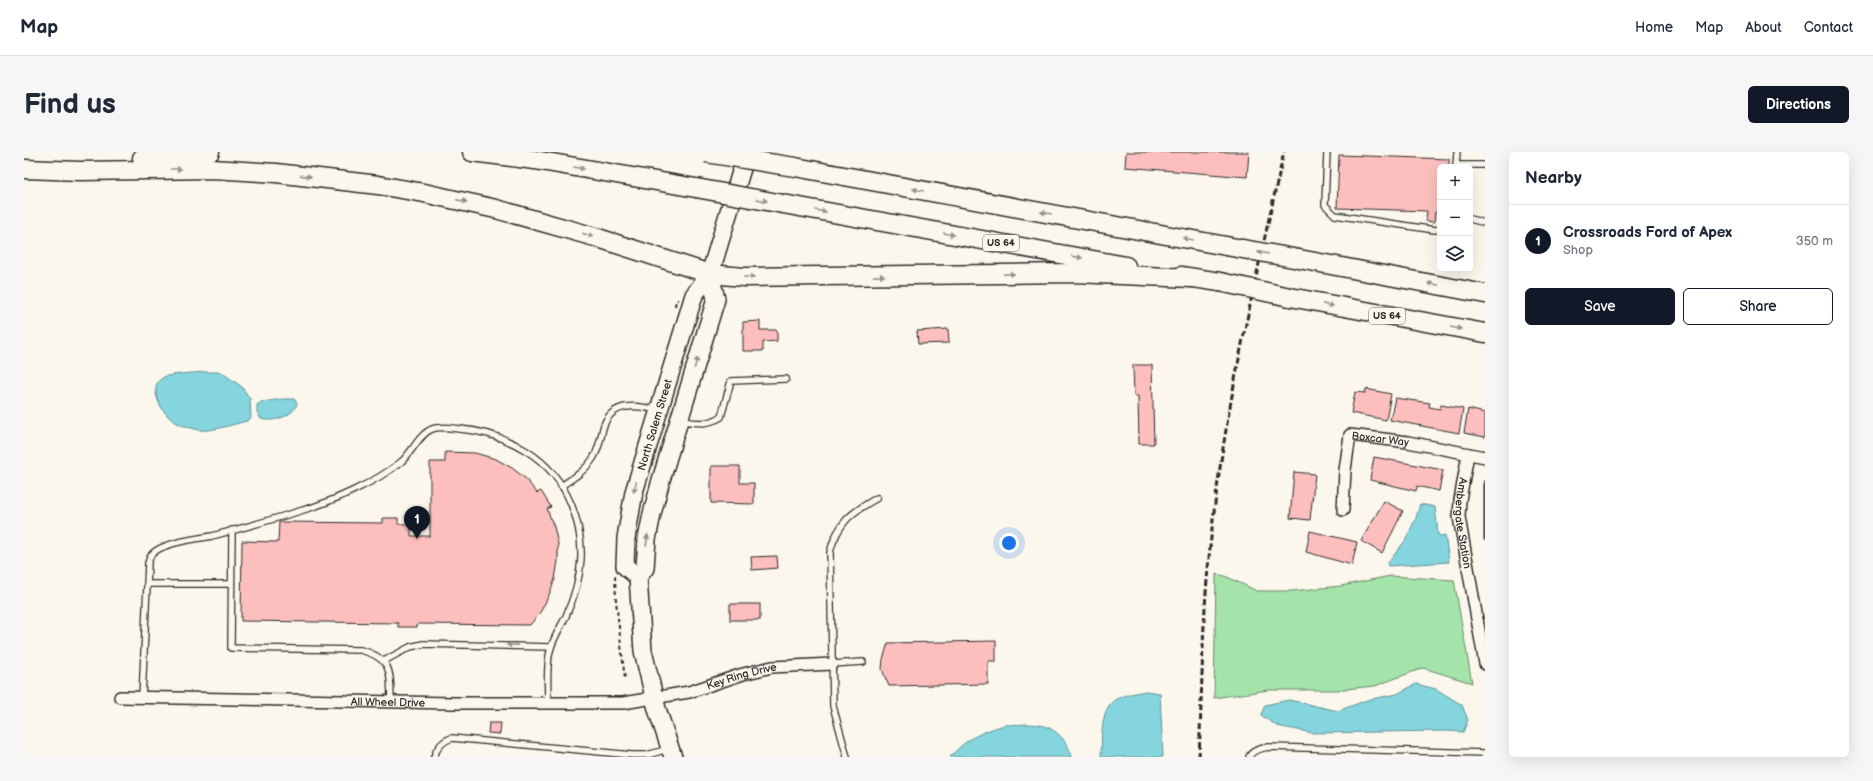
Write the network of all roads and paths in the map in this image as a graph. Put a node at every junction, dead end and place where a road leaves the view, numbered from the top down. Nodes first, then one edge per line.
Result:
1 (210, 152) edge
2 (472, 152) edge
3 (703, 152) edge
4 (747, 152) edge
5 (1327, 152) edge
6 (1457, 152) edge
7 (1456, 164) edge
8 (1473, 166) edge
9 (1485, 166) edge
10 (25, 170) edge
11 (1473, 220) edge
12 (1485, 223) edge
13 (1437, 230) edge
14 (710, 274) junction
15 (1192, 278) junction
16 (1485, 294) edge
17 (1485, 333) edge
18 (786, 379) dead end
19 (658, 410) junction
20 (679, 421) junction
21 (1468, 454) junction
22 (1485, 457) edge
23 (561, 486) junction
24 (878, 498) dead end
25 (1343, 510) dead end
26 (652, 514) junction
27 (232, 530) junction
28 (638, 577) junction
29 (147, 584) junction
30 (231, 584) junction
31 (551, 647) junction
32 (384, 662) junction
33 (863, 662) dead end
34 (832, 664) junction
35 (1485, 664) edge
36 (120, 697) dead end
37 (142, 698) junction
38 (654, 699) junction
39 (391, 702) junction
40 (548, 704) junction
41 (672, 753) edge
42 (1485, 753) edge
43 (434, 757) edge
44 (847, 757) edge
45 (1249, 757) edge

1 - 10 highway
2 -> 15 highway, US 64, bridge
16 -> 3 highway, bridge
4 - 14 main road, North Salem Street
5 - 13 lane
6 - 7 lane
8 - 9 lane
10 -> 14 highway
11 - 12 lane
14 -> 15 highway
14 - 19 main road, North Salem Street
20 -> 14 main road
15 -> 17 highway, US 64, bridge
18 - 20 lane
19 - 23 lane
19 - 26 main road
19 -> 28 main road, North Salem Street
20 - 26 main road
21 - 22 street, Boxcar Way
21 - 25 street, Boxcar Way
21 - 35 street, Ambergate Station
23 - 27 lane
23 - 31 lane
24 - 34 lane
28 -> 26 main road
27 - 29 lane
27 - 30 lane
28 - 38 main road
29 - 30 lane
29 - 37 lane
30 - 32 lane
31 -> 32 lane
31 - 40 lane
32 - 39 lane
33 - 34 lane
34 - 38 street, Key Ring Drive
34 - 44 lane
36 - 37 street, All Wheel Drive
37 - 39 street, All Wheel Drive
38 - 40 street, All Wheel Drive
38 - 41 main road
39 - 40 street, All Wheel Drive
41 - 43 lane
42 - 45 lane

